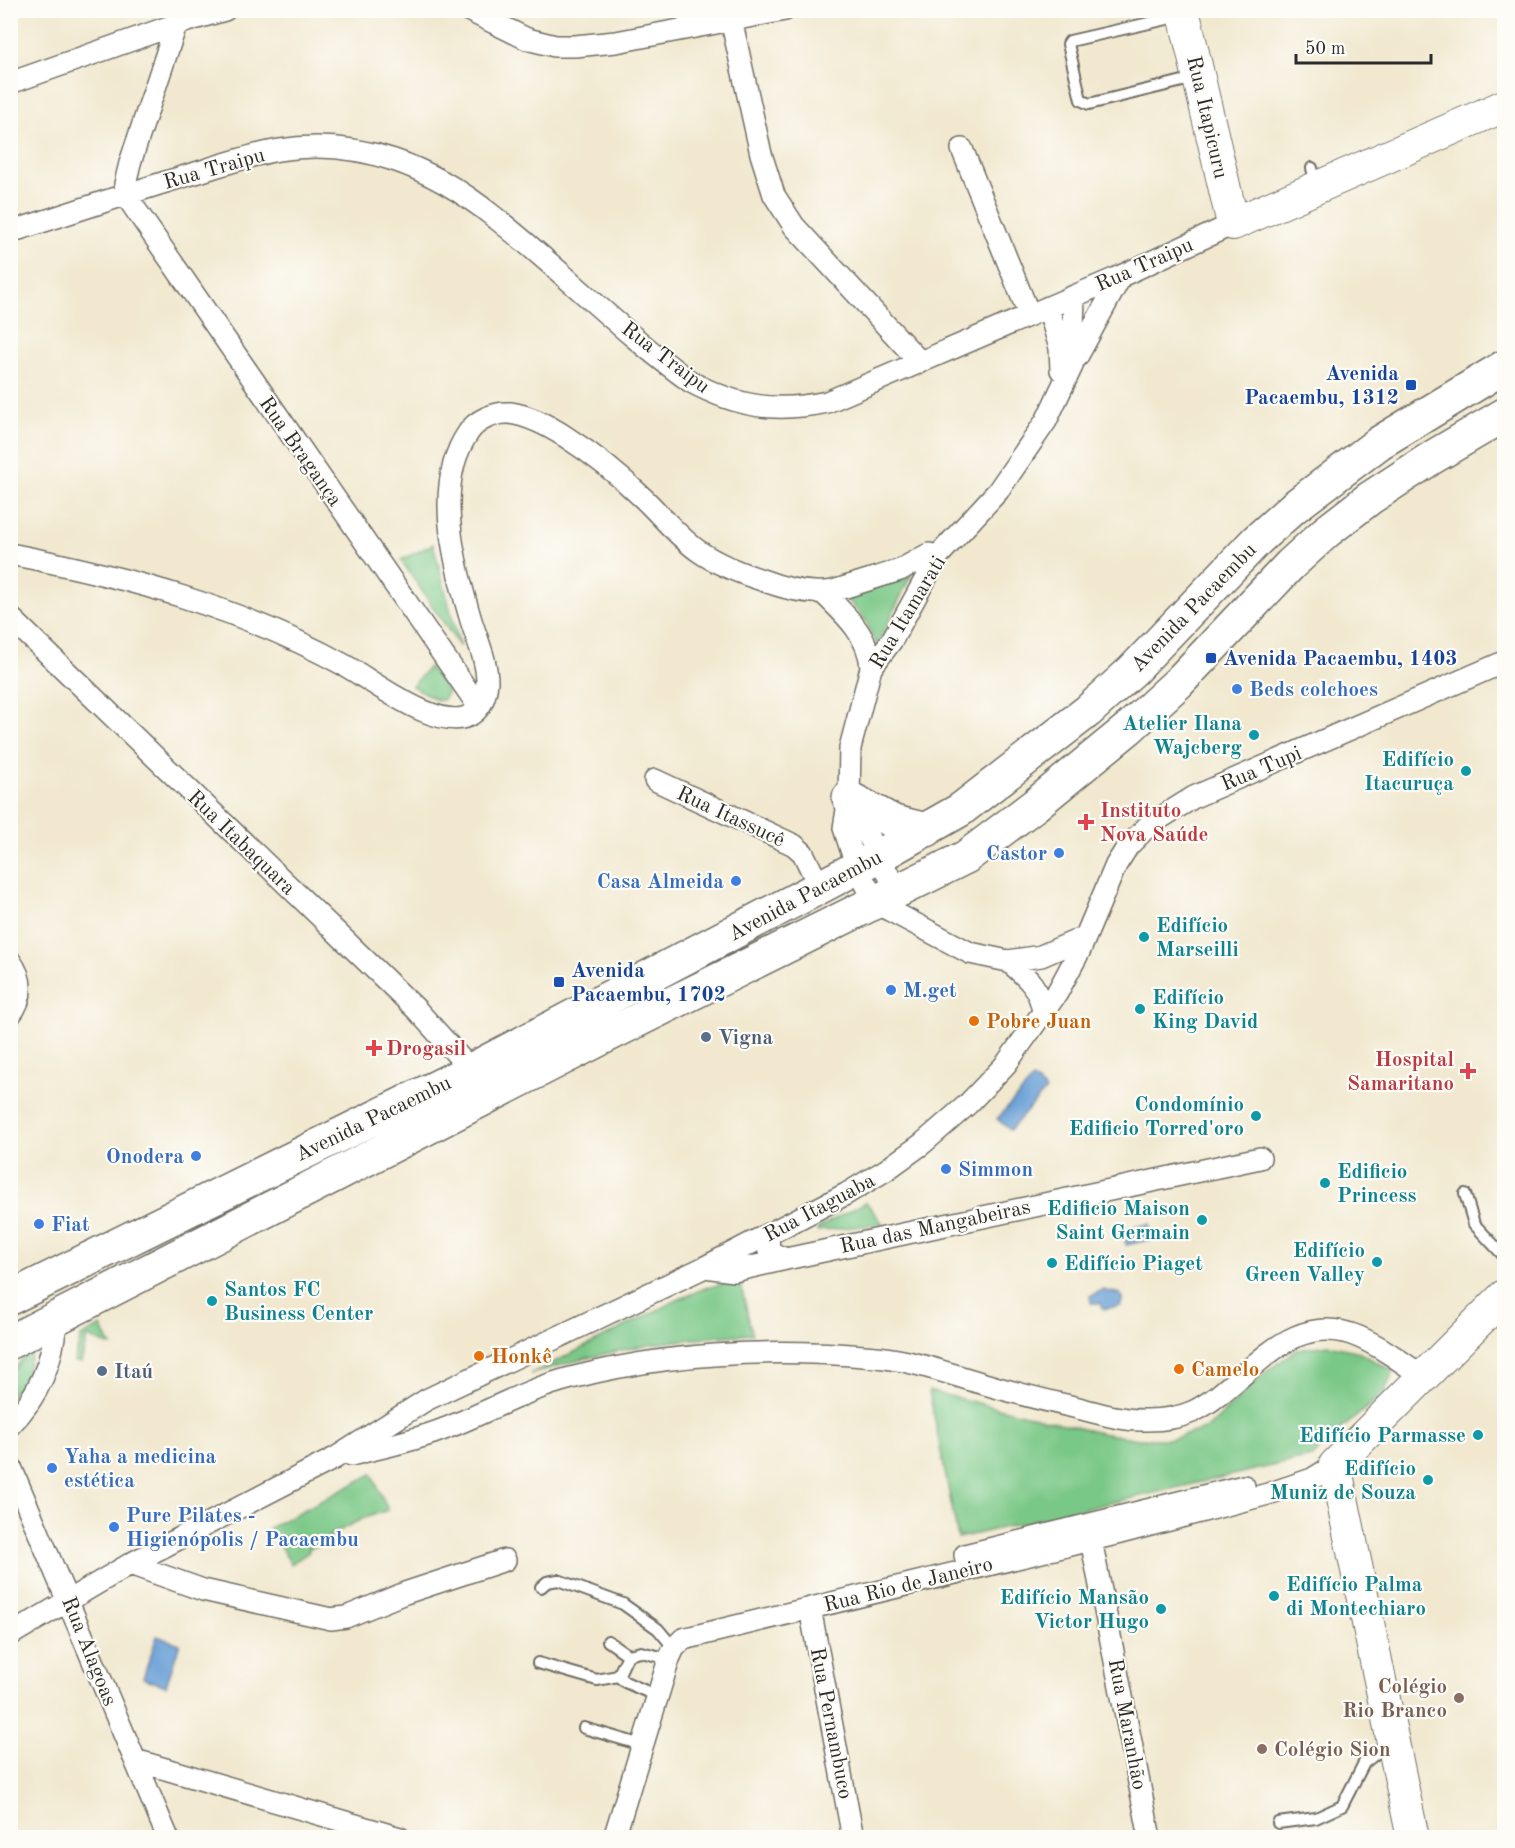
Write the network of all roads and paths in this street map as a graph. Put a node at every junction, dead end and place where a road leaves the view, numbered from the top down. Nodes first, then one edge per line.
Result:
1 (225, 10) edge
2 (468, 10) edge
3 (785, 10) edge
4 (1184, 13) edge
5 (730, 16) edge
6 (179, 17) edge
7 (1198, 77) junction
8 (10, 83) edge
9 (1504, 106) edge
10 (962, 149) dead end
11 (126, 193) junction
12 (1233, 224) junction
13 (10, 232) edge
14 (1120, 276) junction
15 (1074, 296) junction
16 (1039, 310) junction
17 (920, 362) junction
18 (1072, 366) junction
19 (1504, 367) edge
20 (1059, 391) junction
21 (1504, 415) edge
22 (10, 554) edge
23 (938, 556) junction
24 (823, 593) junction
25 (10, 617) edge
26 (1504, 662) edge
27 (872, 669) junction
28 (479, 707) junction
29 (655, 780) dead end
30 (849, 798) junction
31 (927, 830) junction
32 (868, 862) junction
33 (820, 888) junction
34 (887, 898) junction
35 (1085, 937) junction
36 (10, 961) edge
37 (1008, 961) junction
38 (1043, 1014) junction
39 (10, 1016) edge
40 (471, 1070) junction
41 (1260, 1158) dead end
42 (1465, 1194) dead end
43 (768, 1234) junction
44 (1504, 1256) edge
45 (786, 1259) junction
46 (705, 1267) junction
47 (13, 1291) edge
48 (1504, 1296) edge
49 (56, 1318) junction
50 (10, 1342) edge
51 (1422, 1376) junction
52 (10, 1425) edge
53 (1361, 1432) dead end
54 (335, 1458) junction
55 (10, 1465) edge
56 (1335, 1465) junction
57 (1091, 1540) junction
58 (505, 1560) dead end
59 (130, 1564) junction
60 (968, 1570) junction
61 (541, 1587) dead end
62 (68, 1598) junction
63 (810, 1608) junction
64 (10, 1635) edge
65 (608, 1641) dead end
66 (671, 1654) junction
67 (628, 1655) junction
68 (538, 1663) dead end
69 (618, 1676) junction
70 (657, 1696) junction
71 (584, 1728) dead end
72 (1392, 1740) junction
73 (642, 1745) junction
74 (135, 1760) junction
75 (1278, 1823) dead end
76 (168, 1838) edge
77 (400, 1838) edge
78 (614, 1838) edge
79 (853, 1838) edge
80 (1150, 1838) edge
81 (1413, 1838) edge

1 - 6 street
2 - 5 street
3 - 5 street
4 - 7 street, Rua Itapicuru
4 - 7 lane
5 - 17 street
6 - 8 street
6 - 11 street
7 - 12 street, Rua Itapicuru
9 - 12 street, Rua Traipu
10 - 16 street, Rua Itamarati
11 - 13 street, Rua Traipu
11 - 17 street, Rua Traipu
11 - 28 street, Rua Bragança
12 - 14 street, Rua Traipu
14 - 15 street, Rua Traipu
14 - 18 street, Rua Itamarati
15 - 16 street, Rua Traipu
15 - 18 street, Rua Itamarati
16 - 17 street, Rua Traipu
16 - 20 street, Rua Itamarati
18 - 20 street, Rua Itamarati
19 - 31 main road, Avenida Pacaembu
20 - 23 street, Rua Itamarati
21 - 34 main road, Avenida Pacaembu
22 - 28 street
23 - 24 street
23 - 27 street, Rua Itamarati
24 - 27 street
24 - 28 street
25 - 40 street, Rua Itabaquara
26 - 35 street, Rua Tupi
27 - 30 street, Rua Itamarati
29 - 33 street, Rua Itassucê
30 - 31 main road
30 - 32 street, Rua Itamarati
31 - 32 main road, Avenida Pacaembu
32 - 33 main road, Avenida Pacaembu
32 - 34 street, Rua Itamarati
33 - 40 main road, Avenida Pacaembu
34 - 37 street
34 - 49 main road, Avenida Pacaembu
35 - 37 street
35 - 38 street, Rua Itaguaba
36 - 39 street
37 - 38 street
38 - 43 street, Rua Itaguaba
40 - 47 main road, Avenida Pacaembu
41 - 45 street, Rua das Mangabeiras
42 - 44 lane
43 - 45 street
43 - 46 street, Rua Itaguaba
45 - 46 street, Rua das Mangabeiras
46 - 54 street, Rua Itaguaba
48 - 51 street
49 - 50 main road, Avenida Pacaembu
49 - 52 street
51 - 54 street
51 - 56 street
53 - 60 street
54 - 59 street
55 - 62 street, Rua Alagoas
56 - 57 street, Rua Rio de Janeiro
56 - 72 street
57 - 60 street, Rua Rio de Janeiro
57 - 80 street, Rua Maranhão
58 - 59 street
59 - 62 street
60 - 63 street, Rua Rio de Janeiro
61 - 66 lane
62 - 64 street
62 - 74 street, Rua Alagoas
63 - 66 street, Rua Rio de Janeiro
63 - 79 street, Rua Pernambuco
65 - 67 lane
66 - 67 lane
66 - 70 street
67 - 69 lane
68 - 69 lane
69 - 70 lane
70 - 73 street
71 - 73 lane
72 - 75 lane
72 - 81 street
73 - 78 street
74 - 76 street, Rua Alagoas
74 - 77 street

